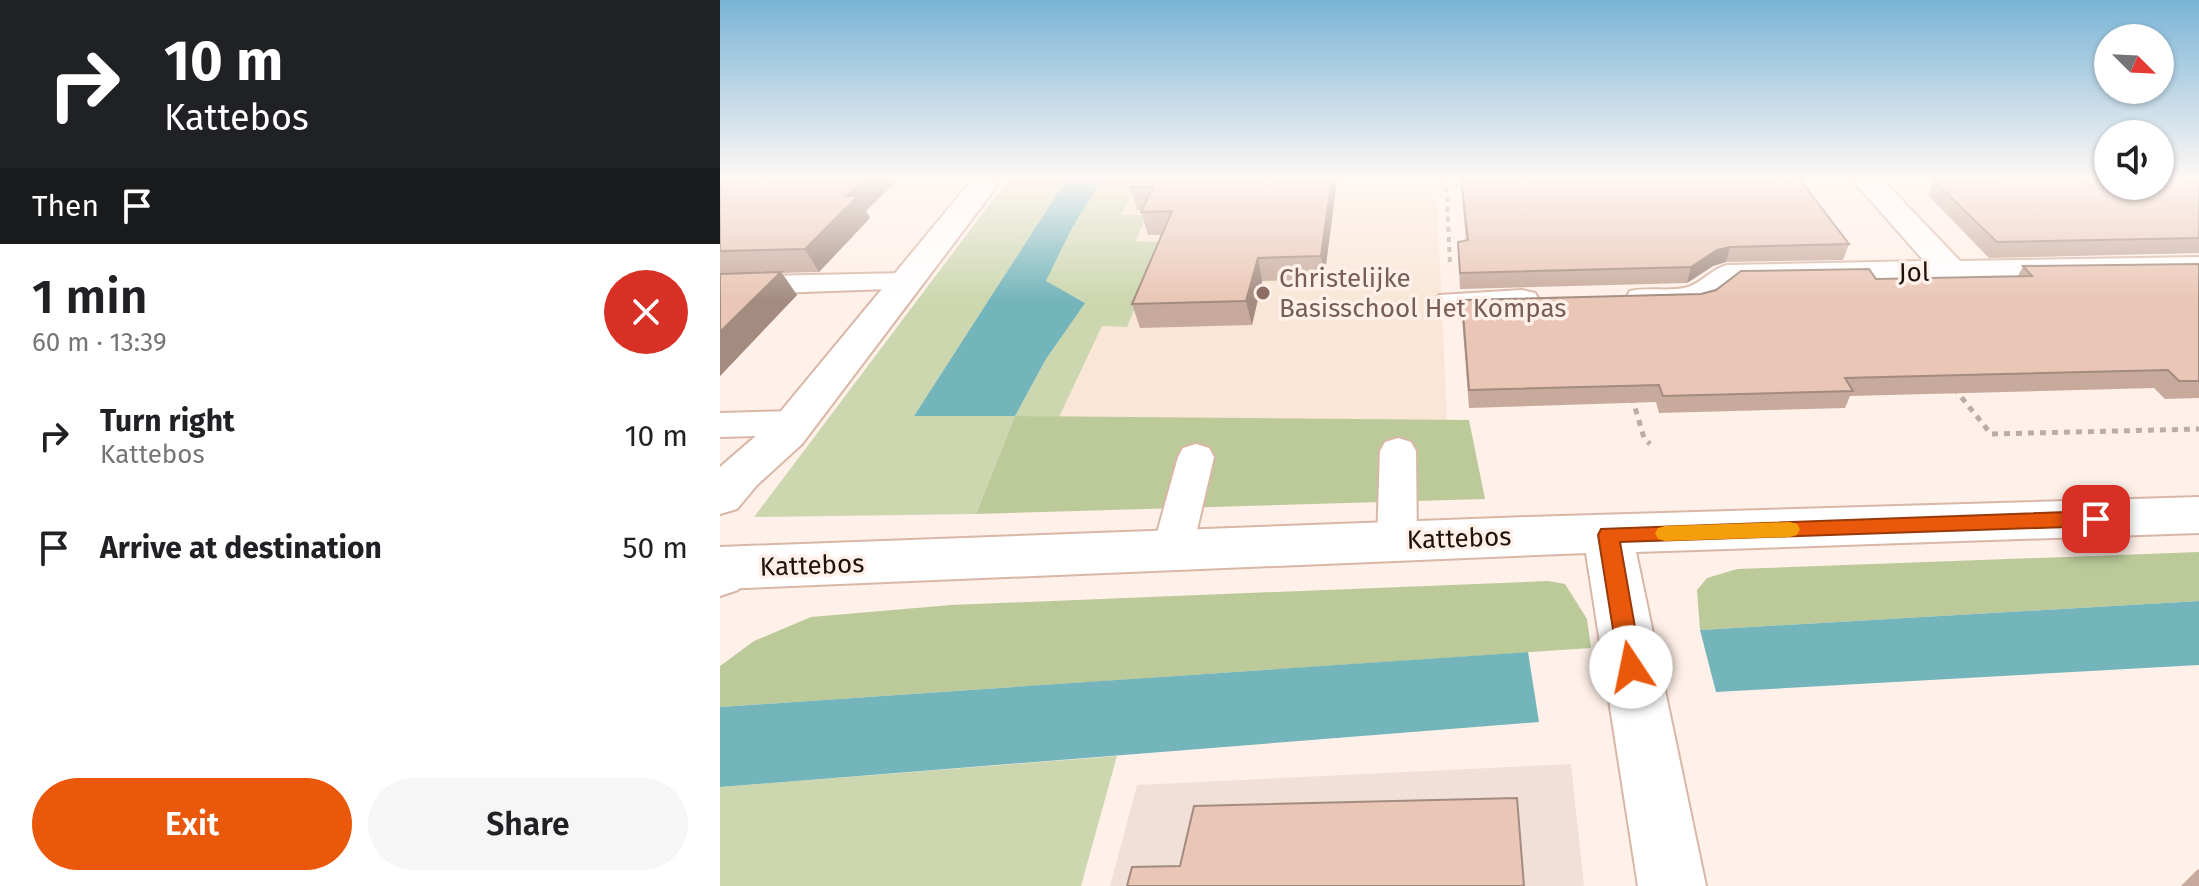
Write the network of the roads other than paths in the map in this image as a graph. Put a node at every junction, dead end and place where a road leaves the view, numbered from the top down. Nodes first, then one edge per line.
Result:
1 (956, 218) edge
2 (1902, 218) edge
3 (2199, 267) edge
4 (1951, 271) junction
5 (905, 282) junction
6 (720, 286) edge
7 (1612, 299) edge
8 (1554, 301) edge
9 (1452, 303) road end
10 (794, 423) junction
11 (720, 425) edge
12 (1398, 451) dead end
13 (1196, 457) dead end
14 (720, 497) edge
15 (2199, 515) edge
16 (1608, 535) junction
17 (1397, 541) junction
18 (1172, 551) junction
19 (722, 570) edge
20 (1672, 886) edge

1 - 5 street
2 - 4 street, Jol
3 - 4 street, Jol
4 - 7 street, Jol
5 - 6 lane
5 - 10 street
8 - 9 street
10 - 11 lane
10 - 14 street
12 - 17 lane
13 - 18 lane
15 - 16 street, Kattebos
16 - 17 street, Kattebos
16 - 20 street
17 - 18 street, Kattebos
18 - 19 street, Kattebos

